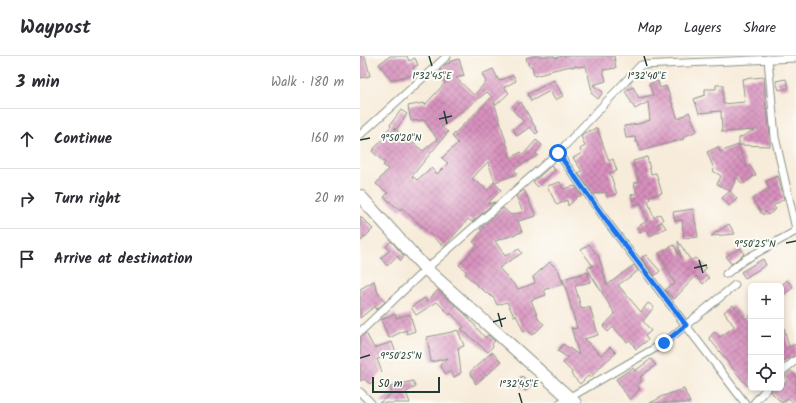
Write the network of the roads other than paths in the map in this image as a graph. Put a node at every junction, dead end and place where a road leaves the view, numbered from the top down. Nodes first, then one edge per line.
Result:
1 (447, 56) edge
2 (796, 58) edge
3 (768, 59) junction
4 (360, 135) edge
5 (558, 153) junction
6 (360, 196) edge
7 (796, 230) edge
8 (426, 269) junction
9 (726, 274) dead end
10 (735, 285) dead end
11 (686, 325) junction
12 (360, 332) edge
13 (796, 360) edge
14 (784, 370) edge
15 (764, 391) edge
16 (360, 392) edge
17 (568, 401) edge
18 (371, 403) edge
19 (744, 403) edge
20 (754, 403) edge

1 - 4 street
2 - 3 street
3 - 5 street
3 - 7 street
5 - 8 street
5 - 11 street
6 - 8 highway
7 - 9 street
8 - 12 street
8 - 17 highway
10 - 11 street
11 - 17 street
11 - 19 street
13 - 14 street
15 - 20 street
16 - 18 street

